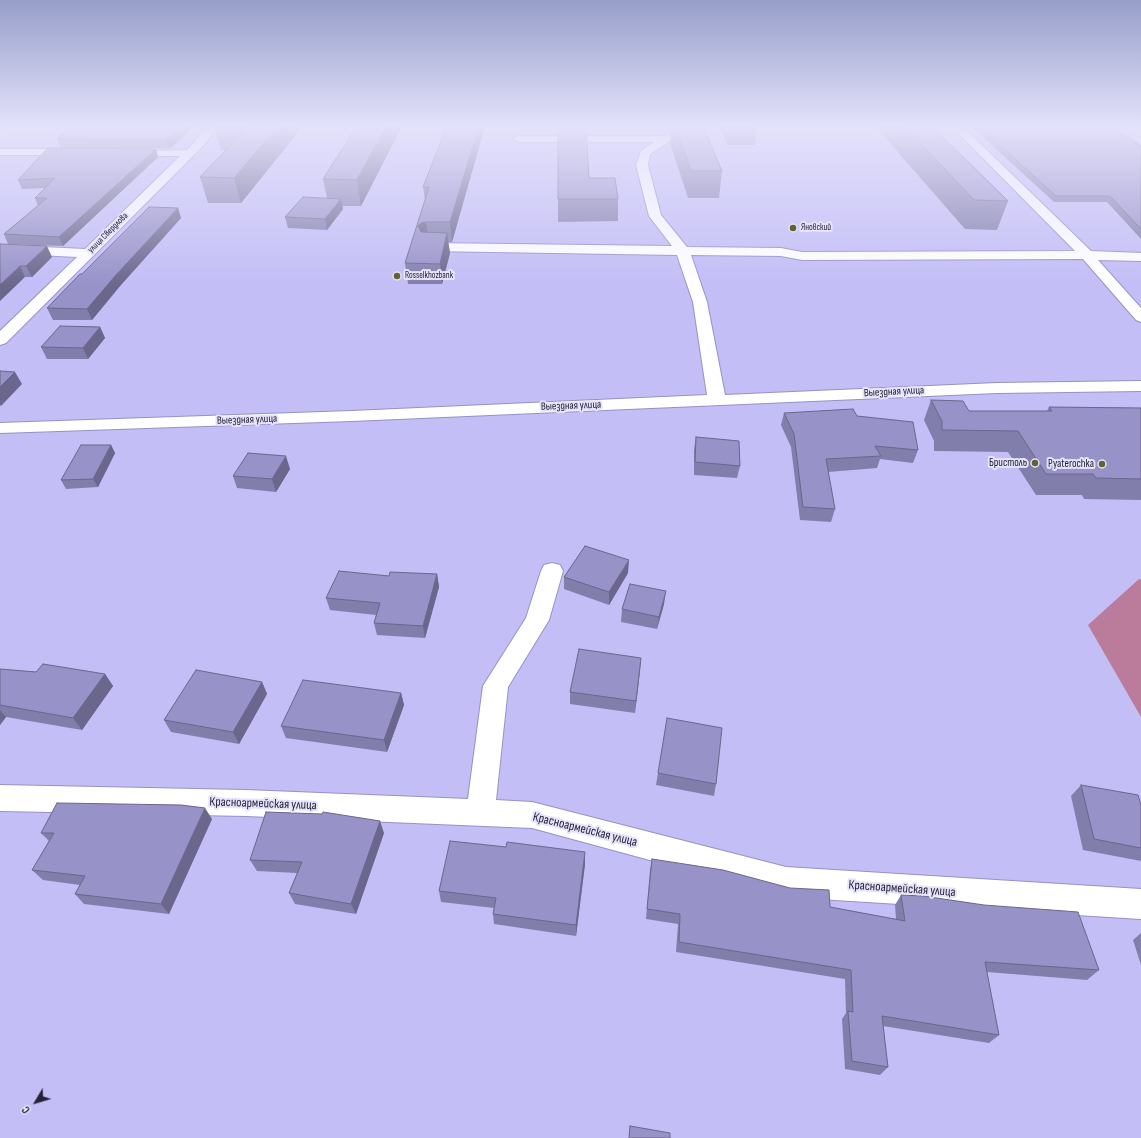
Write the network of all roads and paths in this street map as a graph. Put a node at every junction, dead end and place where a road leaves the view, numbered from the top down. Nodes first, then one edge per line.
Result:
1 (162, 179) edge
2 (646, 179) edge
3 (1010, 179) edge
4 (429, 248) edge
5 (0, 249) edge
6 (683, 251) junction
7 (88, 252) junction
8 (1087, 255) junction
9 (1141, 257) edge
10 (1141, 317) edge
11 (0, 340) edge
12 (1141, 386) edge
13 (717, 400) junction
14 (0, 428) edge
15 (552, 571) dead end
16 (0, 798) edge
17 (480, 813) junction
18 (1141, 904) edge

1 - 7 street, улица Свердлова
2 - 6 street
3 - 8 street
4 - 6 street
5 - 7 street
6 - 8 street
6 - 13 street
7 - 11 street, улица Свердлова
8 - 9 street
8 - 10 street
12 - 13 street, Выездная улица
13 - 14 street, Выездная улица
15 - 17 street
16 - 17 street, Красноармейская улица
17 - 18 street, Красноармейская улица

